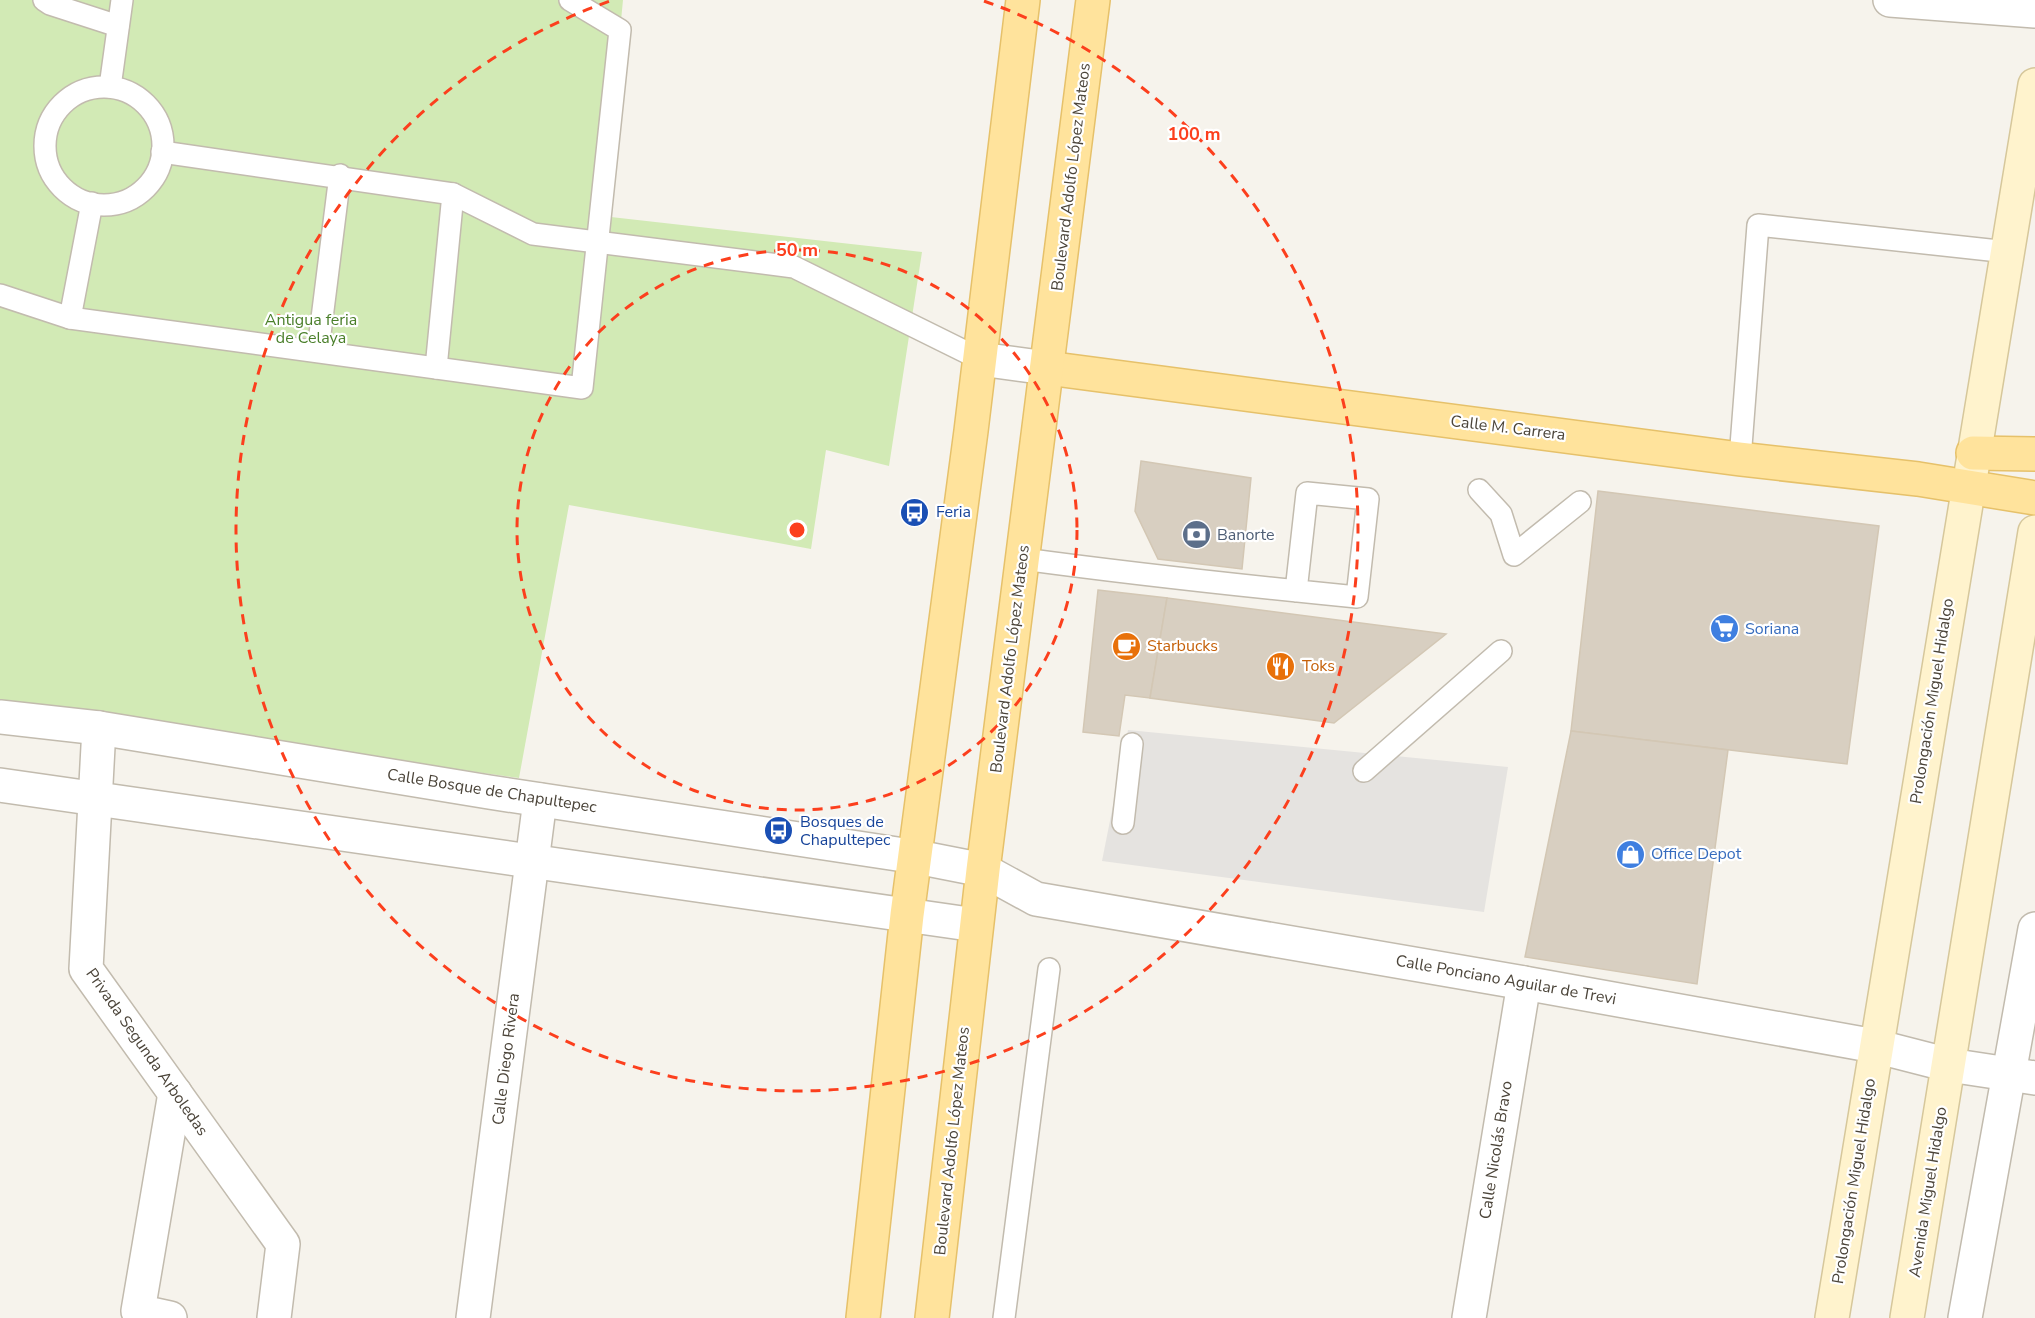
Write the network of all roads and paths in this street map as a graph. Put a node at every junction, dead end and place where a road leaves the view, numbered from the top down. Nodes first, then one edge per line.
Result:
1 (44, 0) edge
2 (122, 0) edge
3 (570, 0) edge
4 (1023, 0) edge
5 (1094, 0) edge
6 (1890, 0) edge
7 (2035, 11) edge
8 (118, 26) junction
9 (2035, 85) edge
10 (110, 87) junction
11 (162, 152) junction
12 (340, 176) junction
13 (453, 194) junction
14 (92, 204) junction
15 (599, 242) junction
16 (2008, 252) junction
17 (0, 295) edge
18 (69, 318) junction
19 (318, 350) junction
20 (980, 359) junction
21 (436, 368) junction
22 (1047, 368) junction
23 (1973, 453) junction
24 (2035, 454) edge
25 (1740, 459) junction
26 (1968, 487) junction
27 (1479, 490) dead end
28 (2035, 498) edge
29 (1580, 502) dead end
30 (2035, 532) edge
31 (1023, 559) junction
32 (1296, 591) junction
33 (1502, 651) dead end
34 (0, 717) edge
35 (99, 728) junction
36 (1132, 744) dead end
37 (1364, 771) dead end
38 (0, 785) edge
39 (93, 800) junction
40 (540, 800) junction
41 (1124, 823) dead end
42 (917, 857) junction
43 (532, 861) junction
44 (983, 870) junction
45 (907, 915) junction
46 (976, 925) junction
47 (2035, 929) edge
48 (1049, 969) dead end
49 (1524, 983) junction
50 (1875, 1047) junction
51 (1948, 1065) junction
52 (2022, 1075) edge
53 (175, 1093) junction
54 (170, 1318) edge
55 (274, 1318) edge
56 (473, 1318) edge
57 (863, 1318) edge
58 (932, 1318) edge
59 (1004, 1318) edge
60 (1469, 1318) edge
61 (1832, 1318) edge
62 (1907, 1318) edge
63 (1965, 1318) edge

1 - 8 lane
2 - 8 lane
3 - 15 lane
4 - 20 main road
5 - 22 main road, Boulevard Adolfo López Mateos
6 - 7 street
8 - 10 lane
9 - 16 street, Prolongación Miguel Hidalgo
10 - 11 lane
10 - 14 lane
11 - 12 lane
11 - 14 lane
12 - 13 lane
12 - 19 lane
13 - 15 lane
13 - 21 lane
14 - 18 lane
15 - 20 lane
15 - 21 lane
16 - 23 street, Prolongación Miguel Hidalgo
16 - 25 lane
17 - 18 lane
18 - 19 lane
19 - 21 lane
20 - 22 street, Calle M. Carrera
20 - 42 main road
22 - 25 main road, Calle M. Carrera
22 - 31 main road, Boulevard Adolfo López Mateos
23 - 24 main road
23 - 26 street, Prolongación Miguel Hidalgo
25 - 26 main road, Calle M. Carrera
26 - 28 main road, Calle M. Carrera
26 - 50 street, Prolongación Miguel Hidalgo
27 - 29 lane
30 - 51 street
31 - 32 lane
31 - 44 main road, Boulevard Adolfo López Mateos
32 - 32 lane
33 - 37 lane
34 - 35 street, Calle Bosque de Chapultepec
35 - 39 street, Privada Segunda Arboledas
35 - 40 street, Calle Bosque de Chapultepec
36 - 41 lane
38 - 39 street
39 - 43 street
39 - 53 street, Privada Segunda Arboledas
40 - 42 street, Calle Bosque de Chapultepec
40 - 43 street, Calle Diego Rivera
42 - 44 street, Calle Bosque de Chapultepec
42 - 45 main road
43 - 45 street
43 - 56 street, Calle Diego Rivera
44 - 46 main road, Boulevard Adolfo López Mateos
44 - 49 street, Calle Ponciano Aguilar de Trevi
45 - 46 street
45 - 57 main road
46 - 58 main road, Boulevard Adolfo López Mateos
47 - 52 street
48 - 59 lane
49 - 50 street, Calle Ponciano Aguilar de Trevi
49 - 60 street, Calle Nicolás Bravo
50 - 51 street, Calle Ponciano Aguilar de Trevi
50 - 61 street, Prolongación Miguel Hidalgo
51 - 52 street, Calle Ponciano Aguilar de Trevi
51 - 62 street, Avenida Miguel Hidalgo
52 - 63 street
53 - 54 street
53 - 55 street, Privada Segunda Arboledas

